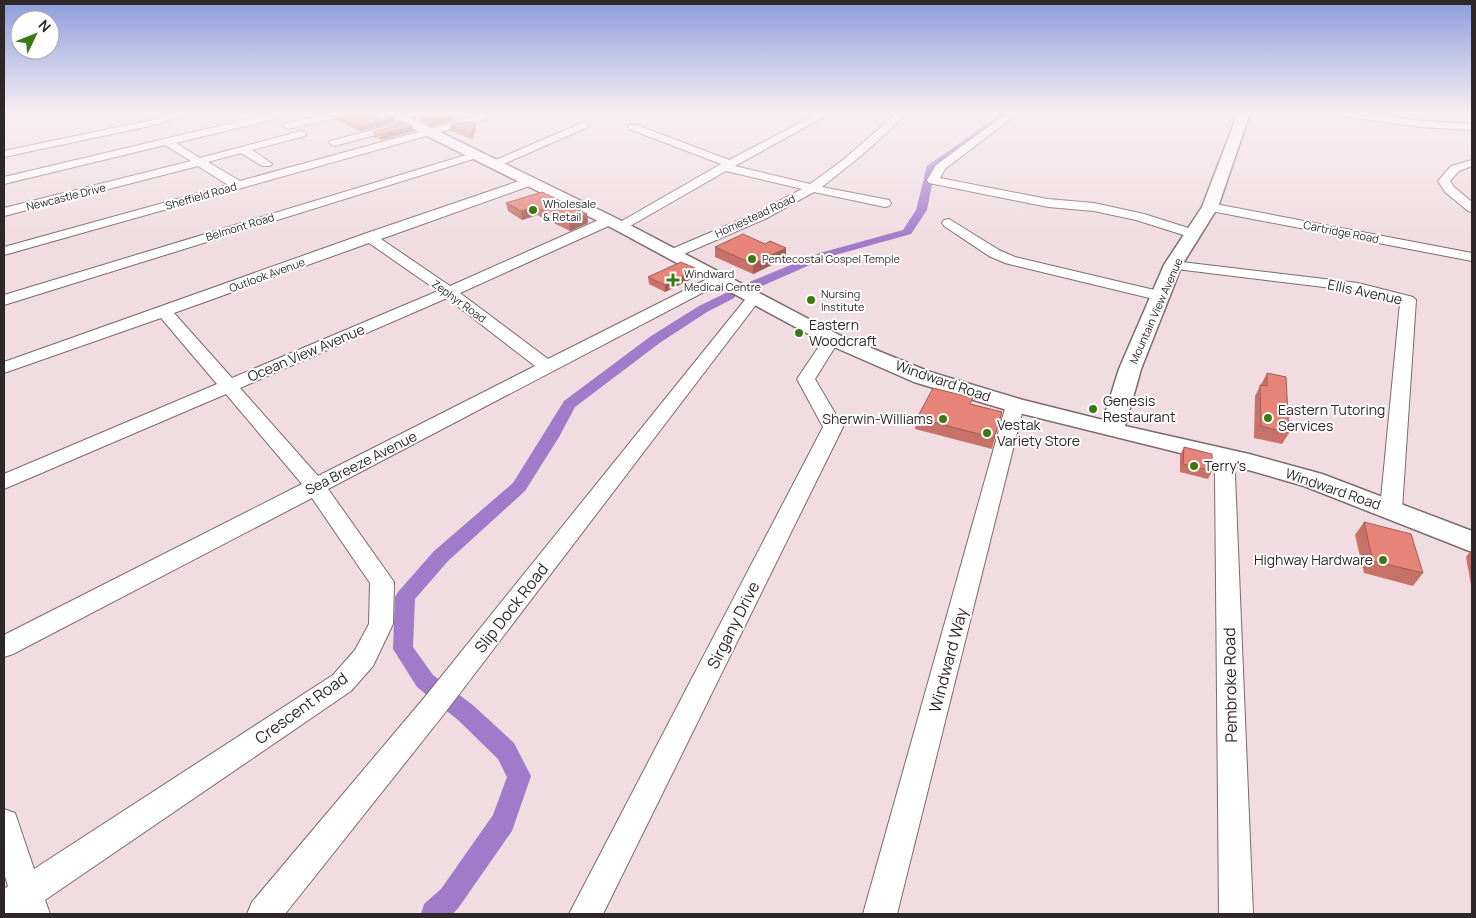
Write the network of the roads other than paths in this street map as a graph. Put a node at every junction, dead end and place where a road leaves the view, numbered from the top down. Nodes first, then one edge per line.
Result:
1 (108, 156) edge
2 (191, 156) edge
3 (216, 156) edge
4 (253, 156) edge
5 (344, 156) edge
6 (470, 156) edge
7 (479, 156) edge
8 (513, 156) edge
9 (704, 156) edge
10 (744, 156) edge
11 (851, 156) edge
12 (955, 156) edge
13 (1229, 156) edge
14 (201, 162) junction
15 (1472, 163) edge
16 (266, 164) dead end
17 (494, 164) junction
18 (727, 165) junction
19 (4, 180) edge
20 (531, 181) junction
21 (240, 186) junction
22 (812, 188) junction
23 (1464, 188) dead end
24 (1449, 189) junction
25 (885, 203) dead end
26 (1210, 207) junction
27 (1472, 208) edge
28 (4, 212) edge
29 (949, 223) dead end
30 (614, 224) junction
31 (1193, 234) junction
32 (369, 237) junction
33 (4, 251) edge
34 (672, 254) junction
35 (1472, 257) edge
36 (1173, 266) junction
37 (718, 279) junction
38 (449, 292) junction
39 (1162, 296) junction
40 (753, 299) junction
41 (4, 300) edge
42 (166, 312) junction
43 (832, 340) junction
44 (547, 367) junction
45 (4, 368) edge
46 (230, 386) junction
47 (1015, 405) junction
48 (1112, 430) junction
49 (1221, 455) junction
50 (4, 482) edge
51 (315, 486) junction
52 (1391, 510) junction
53 (1472, 542) edge
54 (4, 647) edge
55 (4, 824) edge
56 (21, 905) edge
57 (264, 914) edge
58 (586, 914) edge
59 (880, 914) edge
60 (1236, 914) edge

1 - 19 street
2 - 14 street
3 - 14 street, Newcastle Drive
4 - 16 street
5 - 21 street, Sheffield Road
6 - 41 street, Belmont Road
7 - 17 main road, Windward Road
8 - 17 street
9 - 18 street
10 - 18 street, Ocean View Avenue
11 - 22 street, Homestead Road
12 - 31 street
13 - 26 main road, Mountain View Avenue
14 - 21 street
14 - 28 street, Newcastle Drive
15 - 24 street
17 - 20 main road, Windward Road
18 - 22 street
18 - 30 street, Ocean View Avenue
20 - 30 main road, Windward Road
20 - 32 street, Outlook Avenue
21 - 33 street, Sheffield Road
22 - 25 street
22 - 34 street, Homestead Road
23 - 24 street
24 - 27 street
26 - 31 main road, Mountain View Avenue
26 - 35 street, Cartridge Road
29 - 39 street
30 - 34 main road, Windward Road
30 - 38 street, Ocean View Avenue
31 - 36 main road, Mountain View Avenue
32 - 38 street, Zephyr Road
32 - 42 street, Outlook Avenue
34 - 37 main road, Windward Road
36 - 39 main road, Mountain View Avenue
36 - 52 street, Ellis Avenue
37 - 40 main road, Windward Road
37 - 44 street, Sea Breeze Avenue
38 - 44 street, Zephyr Road
38 - 46 street, Ocean View Avenue
39 - 48 main road, Mountain View Avenue
40 - 43 main road, Windward Road
40 - 57 street, Slip Dock Road
42 - 45 street, Outlook Avenue
42 - 46 street, Crescent Road
43 - 47 main road, Windward Road
43 - 58 street, Sirgany Drive
44 - 51 street, Sea Breeze Avenue
46 - 50 street, Ocean View Avenue
46 - 51 street, Crescent Road
47 - 48 main road, Windward Road
47 - 59 street, Windward Way
48 - 49 main road, Windward Road
49 - 52 main road, Windward Road
49 - 60 street, Pembroke Road
51 - 54 street, Sea Breeze Avenue
51 - 56 street, Crescent Road
52 - 53 main road, Windward Road
55 - 56 street

